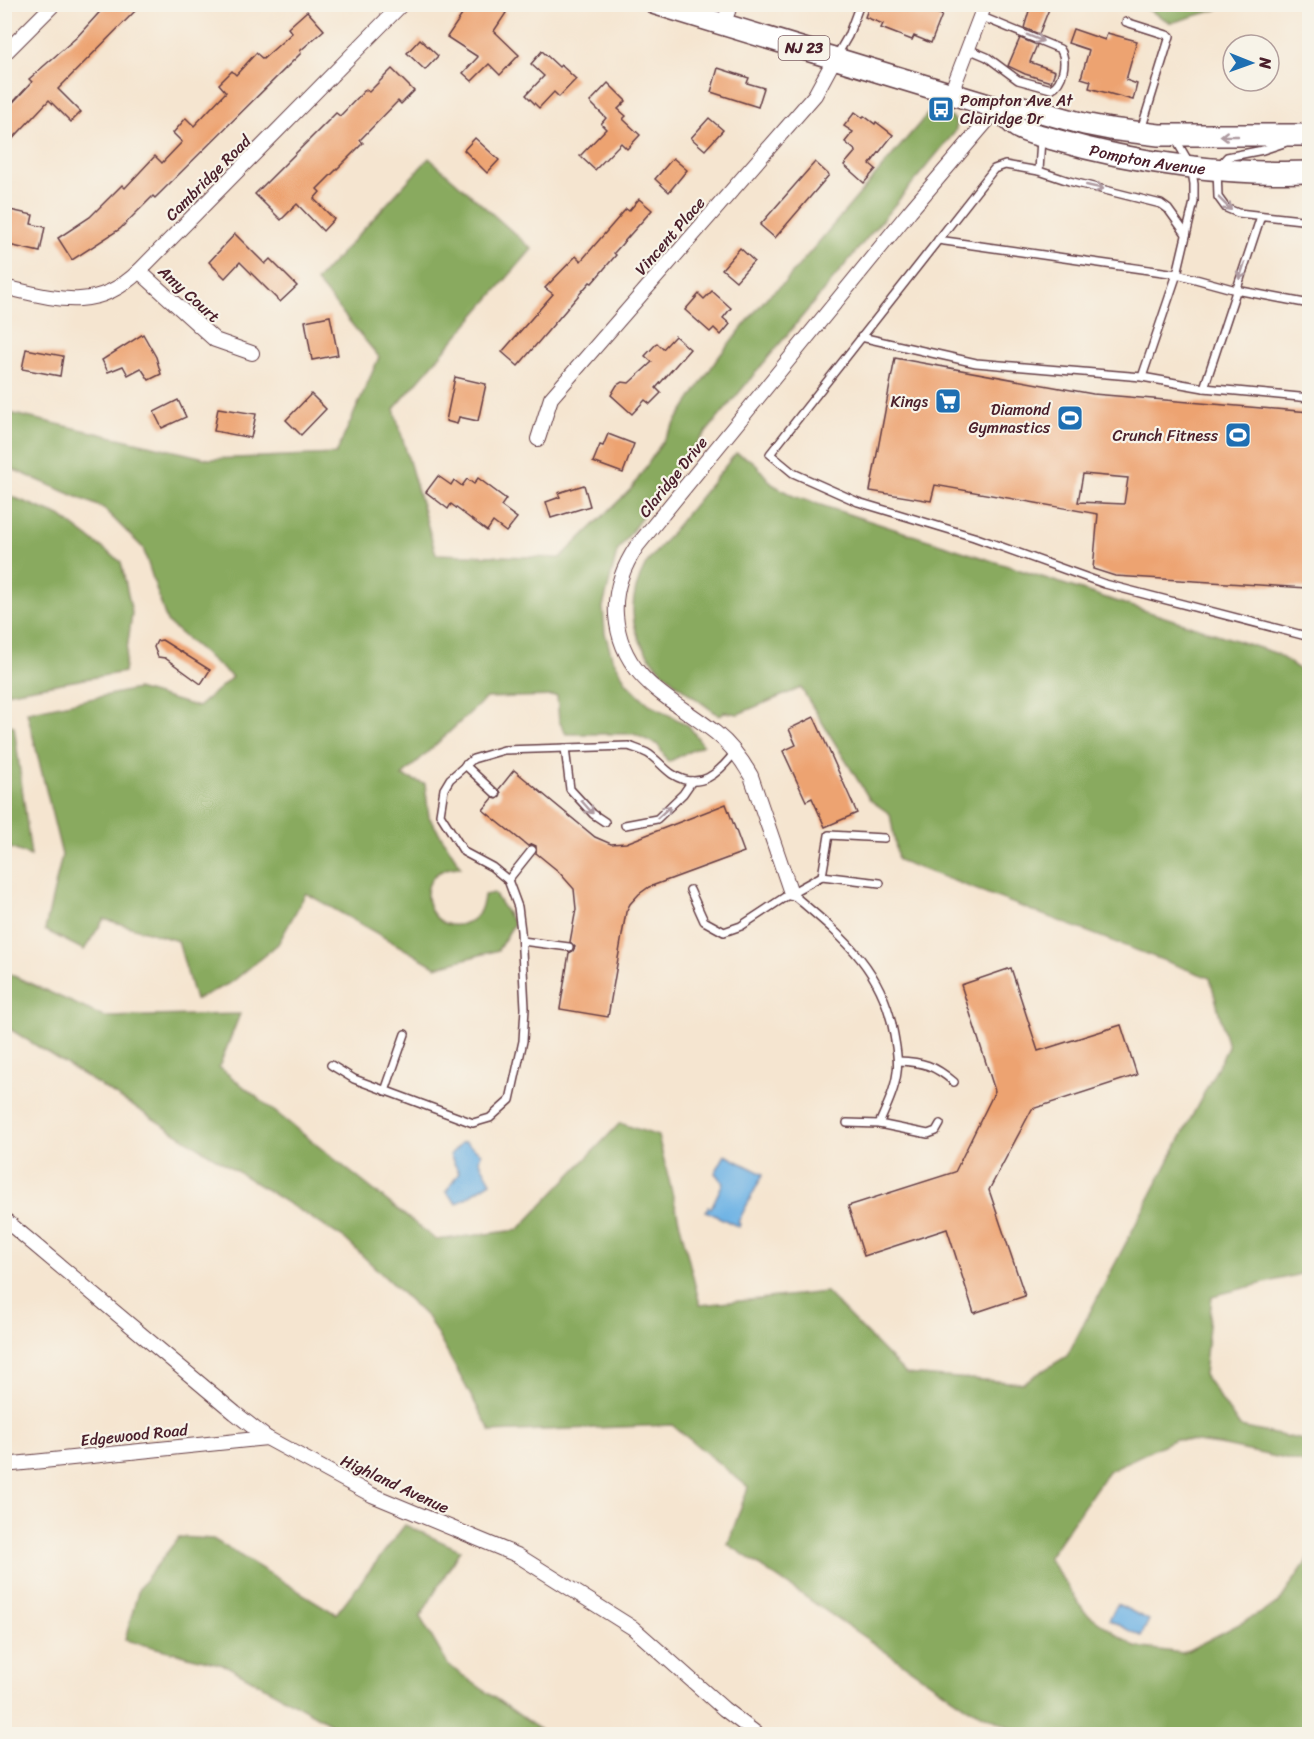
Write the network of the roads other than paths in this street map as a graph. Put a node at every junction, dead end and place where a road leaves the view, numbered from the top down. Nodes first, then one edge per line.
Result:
1 (54, 4) edge
2 (402, 4) edge
3 (656, 4) edge
4 (731, 4) edge
5 (860, 4) edge
6 (969, 4) edge
7 (983, 10) edge
8 (1126, 22) dead end
9 (723, 24) junction
10 (968, 49) junction
11 (4, 54) edge
12 (836, 58) junction
13 (951, 93) junction
14 (998, 108) junction
15 (1140, 133) junction
16 (1041, 135) junction
17 (1174, 135) junction
18 (1309, 135) edge
19 (1191, 166) junction
20 (1217, 168) junction
21 (1039, 171) junction
22 (1310, 172) edge
23 (1261, 216) junction
24 (1310, 221) edge
25 (1186, 234) junction
26 (938, 240) junction
27 (139, 272) junction
28 (1177, 274) junction
29 (4, 287) edge
30 (1236, 290) junction
31 (1310, 304) edge
32 (861, 337) junction
33 (252, 353) dead end
34 (1142, 377) junction
35 (1204, 388) junction
36 (1310, 398) edge
37 (538, 439) dead end
38 (1309, 637) edge
39 (565, 748) junction
40 (735, 752) junction
41 (465, 765) junction
42 (693, 781) junction
43 (496, 794) dead end
44 (605, 822) dead end
45 (625, 825) dead end
46 (884, 838) dead end
47 (532, 850) dead end
48 (822, 876) junction
49 (508, 880) junction
50 (880, 883) dead end
51 (690, 890) dead end
52 (792, 893) junction
53 (522, 942) junction
54 (569, 947) dead end
55 (405, 1034) dead end
56 (898, 1061) junction
57 (331, 1065) dead end
58 (954, 1082) dead end
59 (385, 1091) junction
60 (847, 1123) dead end
61 (879, 1124) junction
62 (940, 1124) dead end
63 (4, 1219) edge
64 (267, 1438) junction
65 (4, 1465) edge
66 (757, 1734) edge

1 - 11 street
2 - 27 street, Cambridge Road
3 - 9 main road, Pompton Avenue / NJ 23
4 - 9 street
5 - 12 lane
6 - 7 lane
7 - 10 street
7 -> 10 lane
8 - 15 lane
9 - 12 main road, Pompton Avenue / NJ 23
10 - 13 street
12 - 13 main road, Pompton Avenue / NJ 23
12 - 37 street, Vincent Place
13 - 14 main road, Pompton Avenue / NJ 23
14 - 15 main road, Pompton Avenue / NJ 23
14 - 16 main road, Pompton Avenue / NJ 23
14 - 40 street, Claridge Drive
15 - 17 main road, Pompton Avenue / NJ 23
16 - 19 main road, Pompton Avenue / NJ 23
16 - 21 lane
18 -> 17 main road, Pompton Avenue / NJ 23
17 - 19 lane
18 - 20 lane
19 - 20 main road, Pompton Avenue / NJ 23
19 - 25 lane
20 - 22 main road, Pompton Avenue / NJ 23
20 -> 23 lane
21 -> 25 lane
21 - 26 lane
23 - 24 lane
23 -> 30 lane
25 - 28 lane
26 - 28 lane
26 - 32 lane
27 - 29 street, Cambridge Road
27 - 33 street, Amy Court
28 - 30 lane
28 - 34 lane
30 - 31 lane
30 - 35 lane
32 - 34 lane
32 - 38 lane
34 - 35 lane
35 - 36 lane
39 - 41 lane
39 - 42 lane
39 -> 44 lane
40 - 42 lane
40 - 52 street, Claridge Drive
41 - 43 lane
41 - 49 lane
45 -> 42 lane
46 - 48 lane
47 - 49 lane
48 - 50 lane
48 - 52 lane
49 - 53 lane
51 - 52 lane
52 - 56 lane
53 - 54 lane
53 - 59 lane
55 - 59 lane
56 - 58 lane
56 - 61 lane
57 - 59 lane
60 - 61 lane
61 - 62 lane
63 - 64 street, Highland Avenue
64 - 65 street, Edgewood Road
64 - 66 street, Highland Avenue

